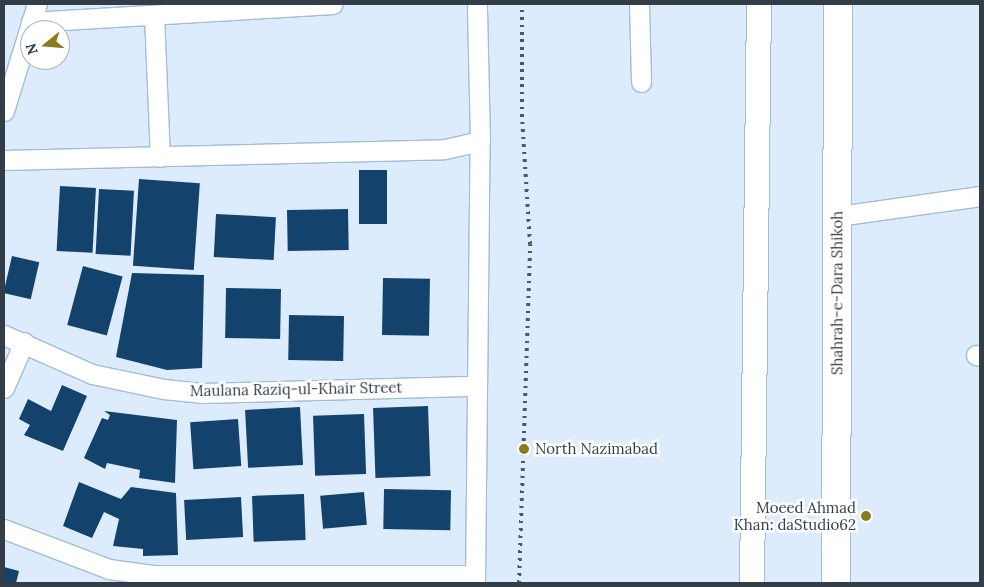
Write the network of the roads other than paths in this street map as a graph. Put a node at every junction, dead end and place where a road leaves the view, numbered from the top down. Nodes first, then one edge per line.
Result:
1 (36, 4) edge
2 (332, 4) edge
3 (477, 4) edge
4 (639, 4) edge
5 (759, 4) edge
6 (838, 4) edge
7 (154, 15) junction
8 (32, 20) edge
9 (66, 20) edge
10 (20, 58) edge
11 (642, 82) dead end
12 (4, 111) edge
13 (480, 141) junction
14 (160, 157) junction
15 (4, 160) edge
16 (980, 196) edge
17 (838, 216) junction
18 (4, 335) edge
19 (24, 342) junction
20 (477, 386) junction
21 (4, 388) edge
22 (4, 529) edge
23 (475, 579) edge
24 (752, 583) edge
25 (836, 583) edge

1 - 8 street
2 - 7 street
3 - 13 street
4 - 11 street
5 - 24 street
6 - 17 main road, Shahrah-e-Dara Shikoh
7 - 9 street
7 - 14 street
10 - 12 street
13 - 14 street
13 - 20 street
14 - 15 street
16 - 17 street
17 - 25 main road, Shahrah-e-Dara Shikoh
18 - 19 street, Maulana Raziq-ul-Khair Street
19 - 20 street, Maulana Raziq-ul-Khair Street
19 - 21 street
20 - 23 street
22 - 23 street

